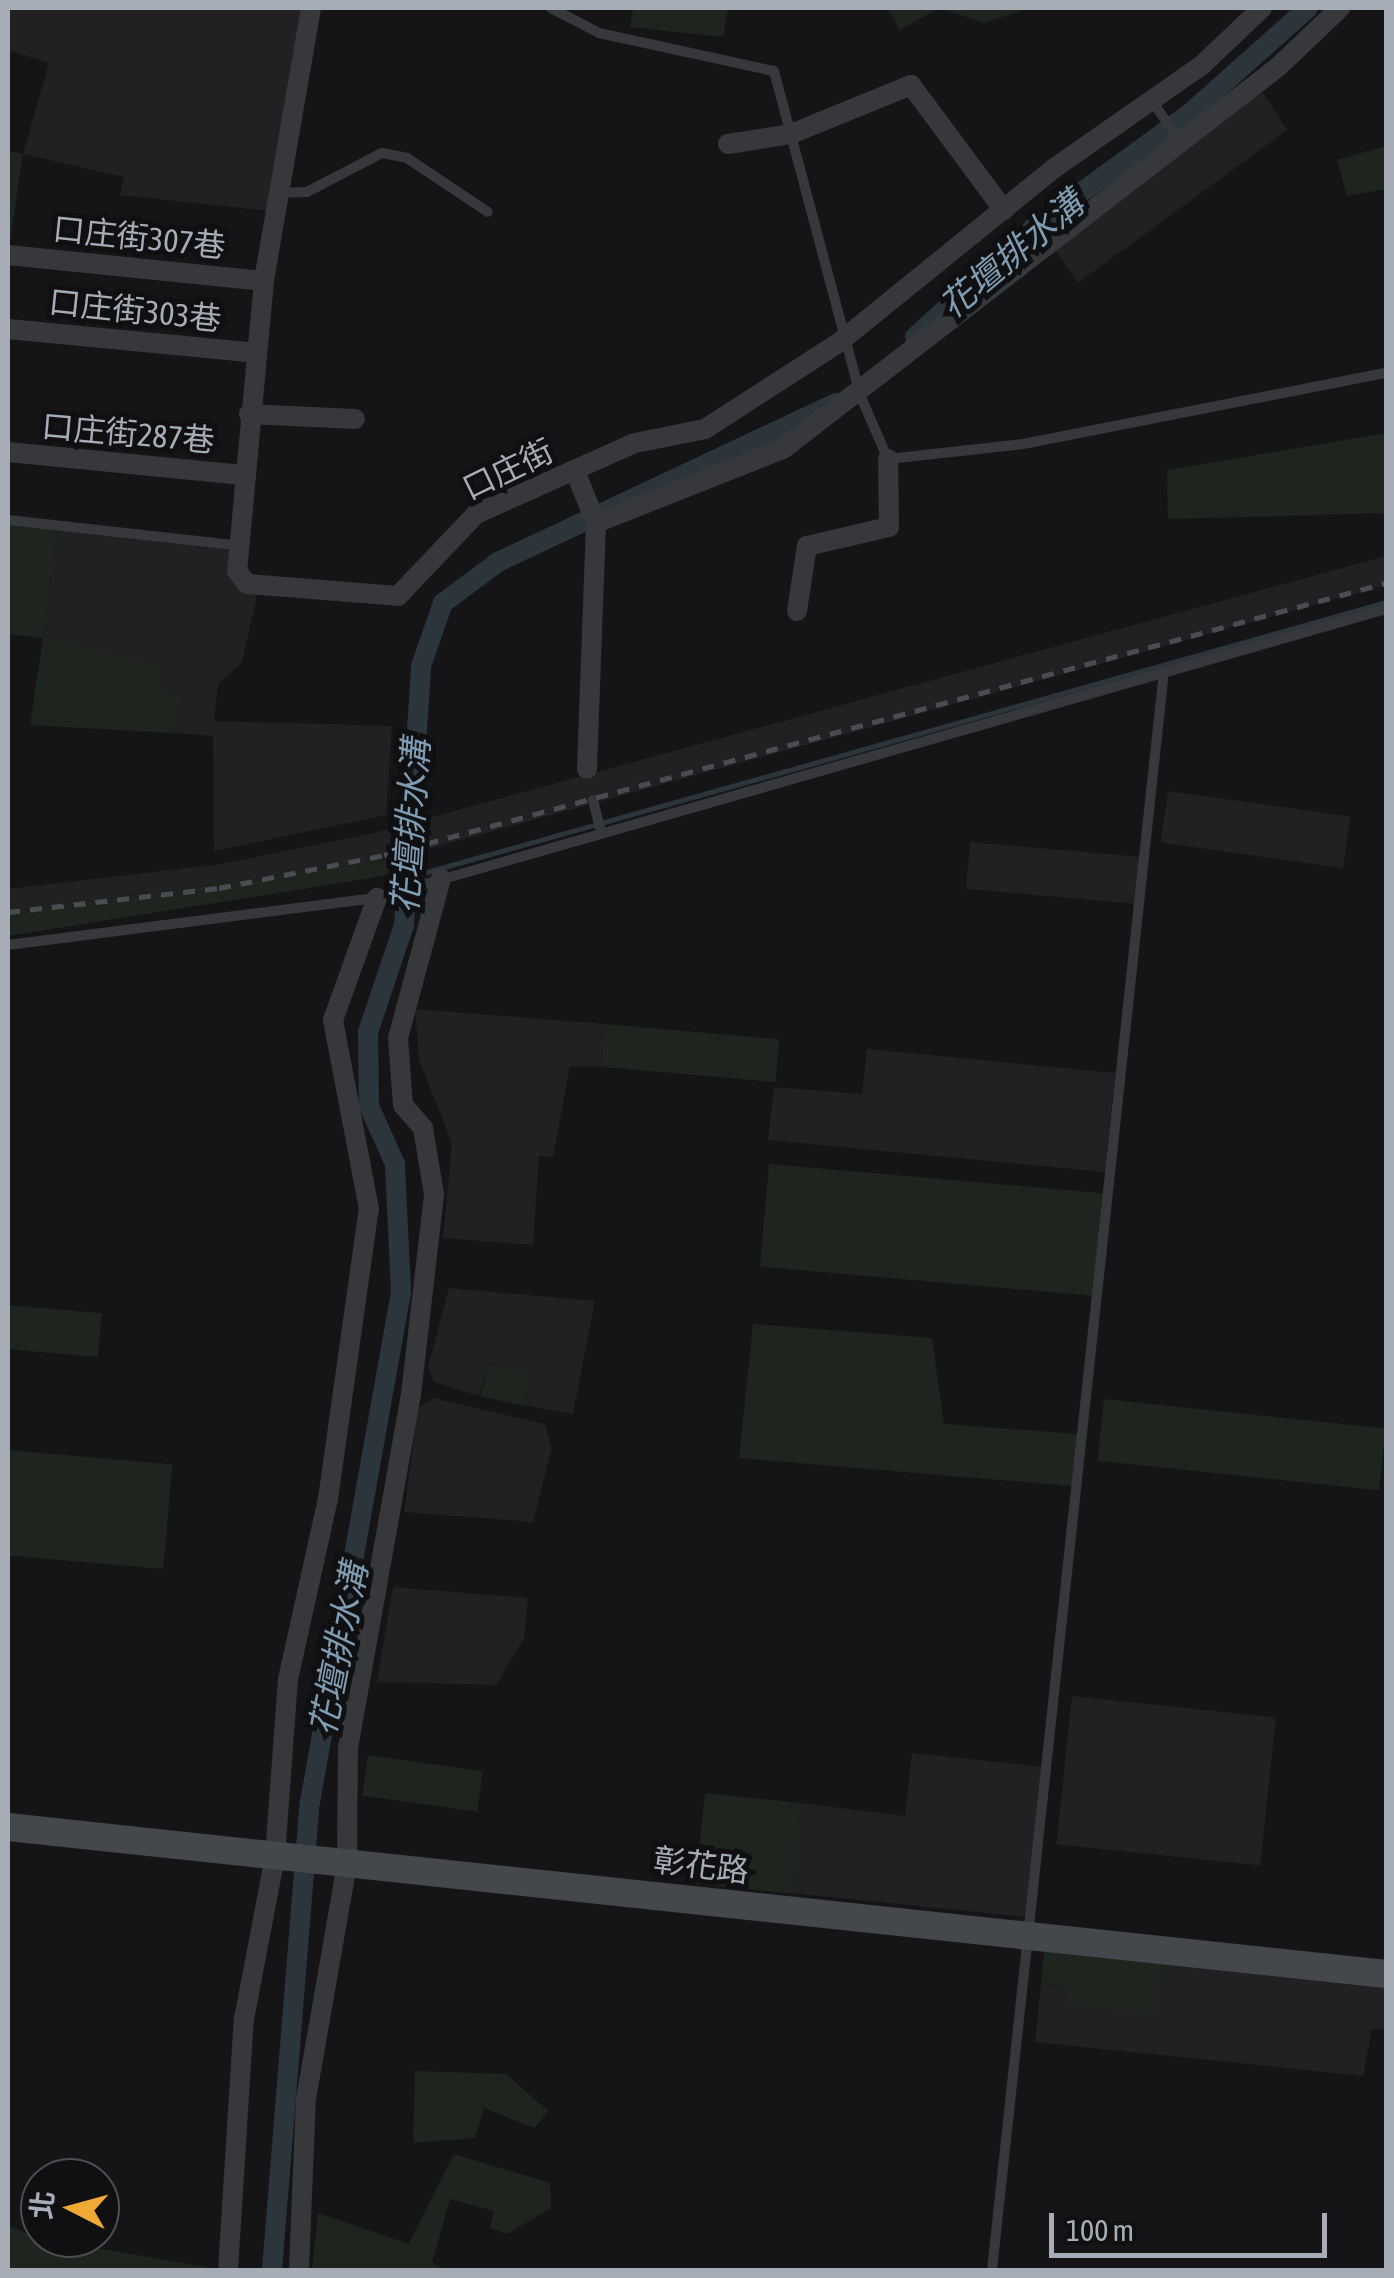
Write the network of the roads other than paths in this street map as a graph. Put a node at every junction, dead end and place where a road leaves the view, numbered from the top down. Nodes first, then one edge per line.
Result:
1 (310, 8) edge
2 (551, 8) edge
3 (1262, 8) edge
4 (1340, 8) edge
5 (1153, 103) junction
6 (791, 134) junction
7 (1178, 137) junction
8 (728, 144) dead end
9 (278, 193) junction
10 (1004, 210) junction
11 (488, 212) dead end
12 (8, 255) edge
13 (264, 281) junction
14 (8, 329) edge
15 (847, 337) junction
16 (256, 353) junction
17 (1386, 373) edge
18 (860, 395) junction
19 (249, 414) junction
20 (354, 419) dead end
21 (8, 452) edge
22 (888, 459) junction
23 (243, 474) junction
24 (578, 476) junction
25 (594, 519) junction
26 (8, 520) edge
27 (236, 545) junction
28 (1386, 609) edge
29 (797, 612) dead end
30 (1164, 672) junction
31 (587, 769) dead end
32 (592, 800) dead end
33 (600, 828) junction
34 (433, 881) junction
35 (380, 897) junction
36 (8, 945) edge
37 (8, 1827) edge
38 (281, 1857) junction
39 (336, 1862) junction
40 (1028, 1938) junction
41 (1386, 1974) edge
42 (228, 2270) edge
43 (299, 2270) edge
44 (992, 2270) edge

1 - 9 street
2 - 6 lane
3 - 5 street, 口庄街
4 - 7 street
5 - 7 lane
5 - 10 street, 口庄街
6 - 8 street
6 - 10 street
6 - 15 lane
7 - 18 street
9 - 11 lane
9 - 13 street
10 - 15 street, 口庄街
12 - 13 street, 口庄街307巷
13 - 16 street
14 - 16 street, 口庄街303巷
15 - 18 lane
15 - 24 street, 口庄街
16 - 19 street
17 - 22 lane
18 - 22 lane
18 - 25 street
19 - 20 street
19 - 23 street
21 - 23 street, 口庄街287巷
22 - 29 street
23 - 27 street
24 - 25 street
24 - 27 street, 口庄街
25 - 31 street
26 - 27 lane
28 - 30 lane
30 - 33 lane
30 - 40 lane
32 - 33 lane
33 - 34 lane
34 - 35 lane
34 - 39 street
35 - 36 lane
35 - 38 street
37 - 38 street, 彰花路
38 - 39 street, 彰花路
38 - 42 street
39 - 40 street, 彰花路
39 - 43 street
40 - 41 street, 彰花路
40 - 44 lane

